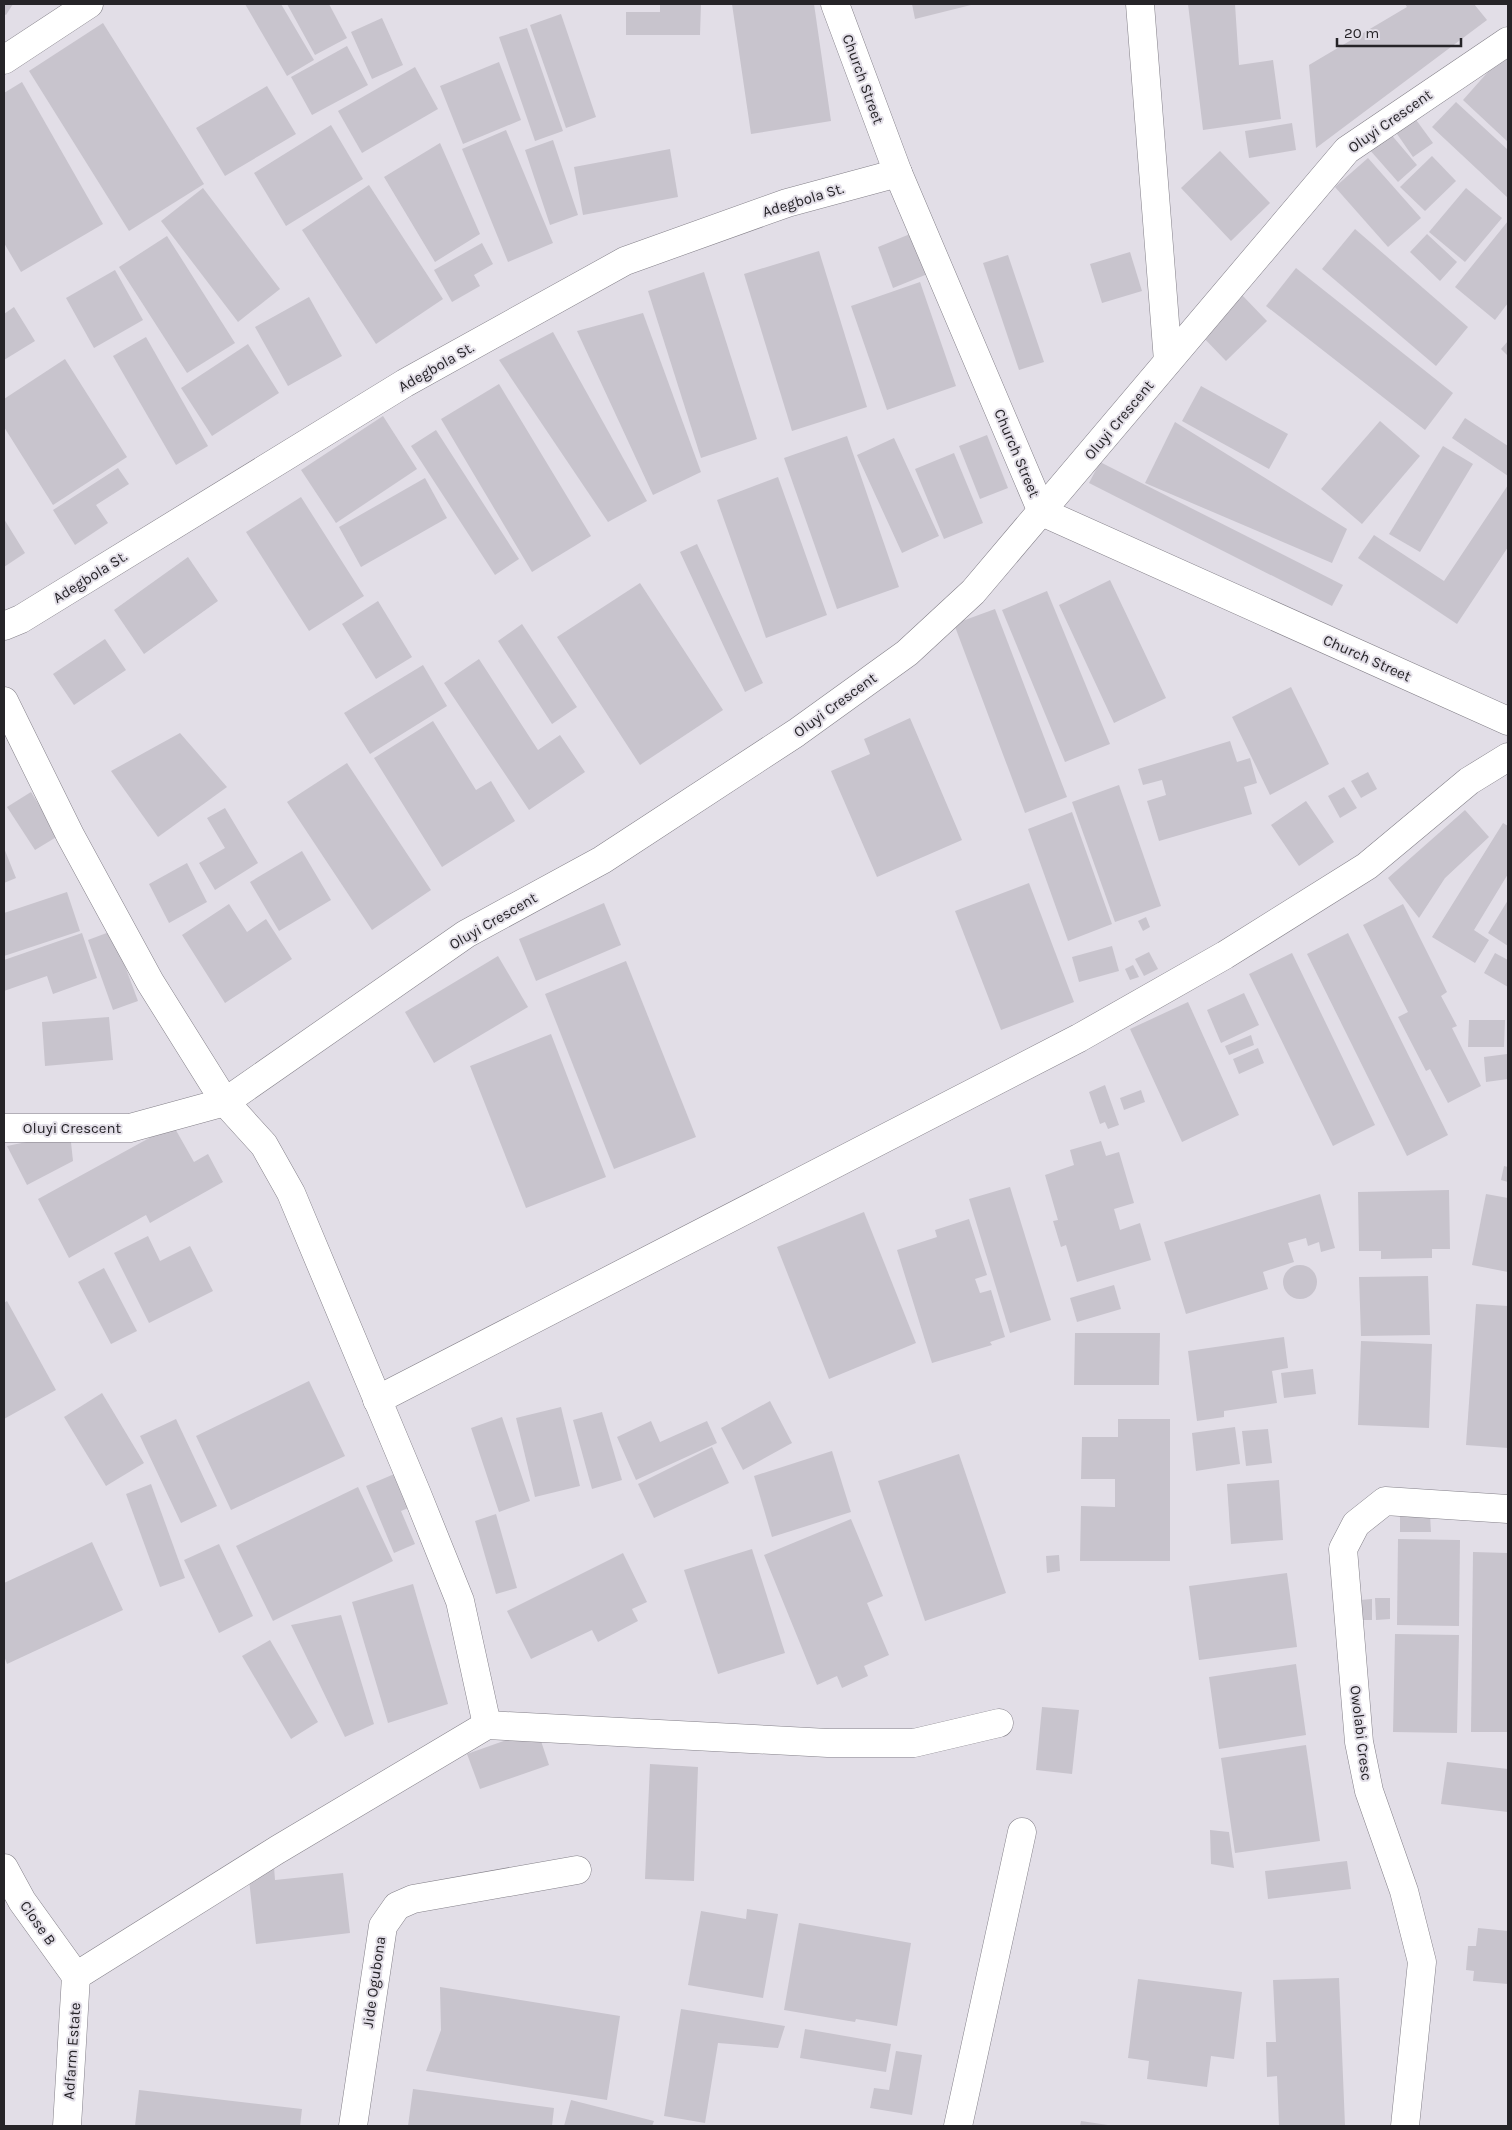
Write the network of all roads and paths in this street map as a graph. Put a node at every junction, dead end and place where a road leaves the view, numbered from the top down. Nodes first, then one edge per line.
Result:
1 (89, 4) edge
2 (835, 4) edge
3 (1140, 4) edge
4 (1508, 41) edge
5 (4, 60) edge
6 (898, 173) junction
7 (1168, 361) junction
8 (1042, 512) junction
9 (4, 626) edge
10 (4, 701) edge
11 (1508, 721) edge
12 (1508, 757) edge
13 (225, 1102) junction
14 (4, 1128) edge
15 (378, 1400) junction
16 (1508, 1509) edge
17 (999, 1723) dead end
18 (487, 1725) junction
19 (1022, 1832) dead end
20 (4, 1868) edge
21 (577, 1870) dead end
22 (76, 1976) junction
23 (67, 2126) edge
24 (353, 2126) edge
25 (958, 2126) edge
26 (1405, 2126) edge

1 - 5 street
2 - 6 street, Church Street
3 - 7 street
4 - 7 street, Oluyi Crescent
6 - 8 street, Church Street
6 - 9 street, Adegbola St.
7 - 8 street, Oluyi Crescent
8 - 11 street, Church Street
8 - 13 street, Oluyi Crescent
10 - 13 street
12 - 15 street
13 - 14 street, Oluyi Crescent
13 - 15 street
15 - 18 street
16 - 26 street, Owolabi Cresc
17 - 18 street
18 - 22 street
19 - 25 street
20 - 22 street, Close B
21 - 24 street, Jide Ogubona
22 - 23 street, Adfarm Estate

